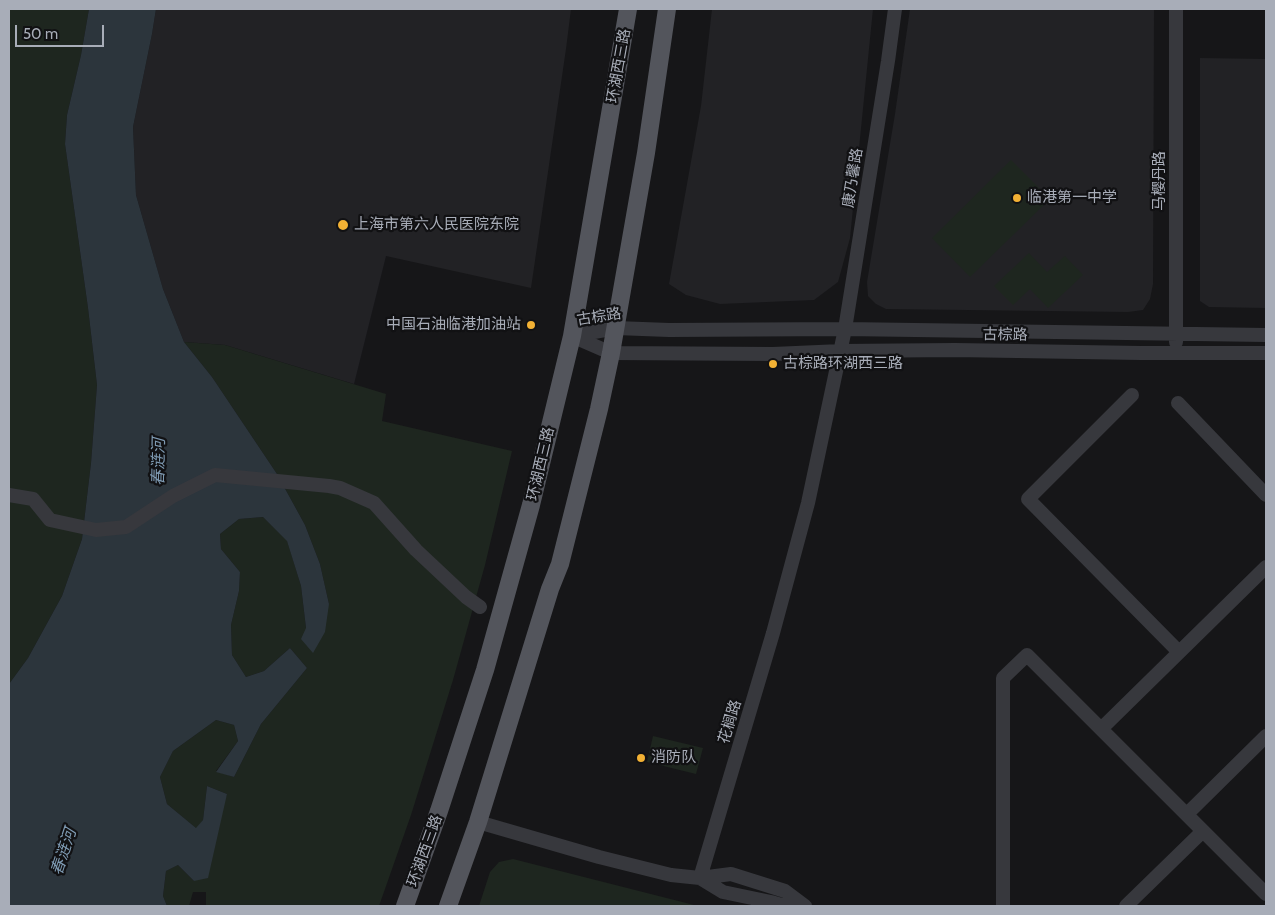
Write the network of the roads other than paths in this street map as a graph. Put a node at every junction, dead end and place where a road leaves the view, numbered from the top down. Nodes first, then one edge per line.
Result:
1 (628, 9) edge
2 (667, 9) edge
3 (895, 9) edge
4 (1176, 9) edge
5 (616, 328) junction
6 (845, 329) junction
7 (1176, 334) junction
8 (1266, 335) edge
9 (572, 336) junction
10 (841, 351) junction
11 (1266, 352) edge
12 (611, 353) junction
13 (1175, 353) junction
14 (1132, 396) dead end
15 (1178, 403) dead end
16 (9, 495) edge
17 (1266, 495) edge
18 (1266, 567) edge
19 (480, 607) dead end
20 (1179, 652) junction
21 (1101, 728) junction
22 (1266, 736) edge
23 (1187, 814) junction
24 (478, 822) junction
25 (1203, 831) junction
26 (700, 878) junction
27 (1266, 894) edge
28 (405, 906) edge
29 (448, 906) edge
30 (785, 906) edge
31 (806, 906) edge
32 (1003, 906) edge
33 (1126, 906) edge

1 - 9 main road, 环湖西三路
2 - 5 main road
3 - 6 street, 康乃馨路
4 - 7 street, 马樱丹路
5 - 6 street, 古棕路
5 - 9 street, 古棕路
5 - 12 main road
6 - 7 street, 古棕路
6 - 10 street, 康乃馨路
7 - 8 street, 古棕路
7 - 13 street, 马樱丹路
9 - 12 street, 古棕路
9 - 28 main road, 环湖西三路
10 - 12 street, 古棕路
10 - 13 street, 古棕路
10 - 26 street, 花榈路
11 - 13 street, 古棕路
12 - 24 main road
14 - 20 street
15 - 17 street
16 - 19 street
18 - 20 street
20 - 21 street
21 - 23 street
21 - 32 street
22 - 23 street
23 - 25 street
24 - 26 street
24 - 29 main road
25 - 27 street
25 - 33 street
26 - 30 street
26 - 31 street

